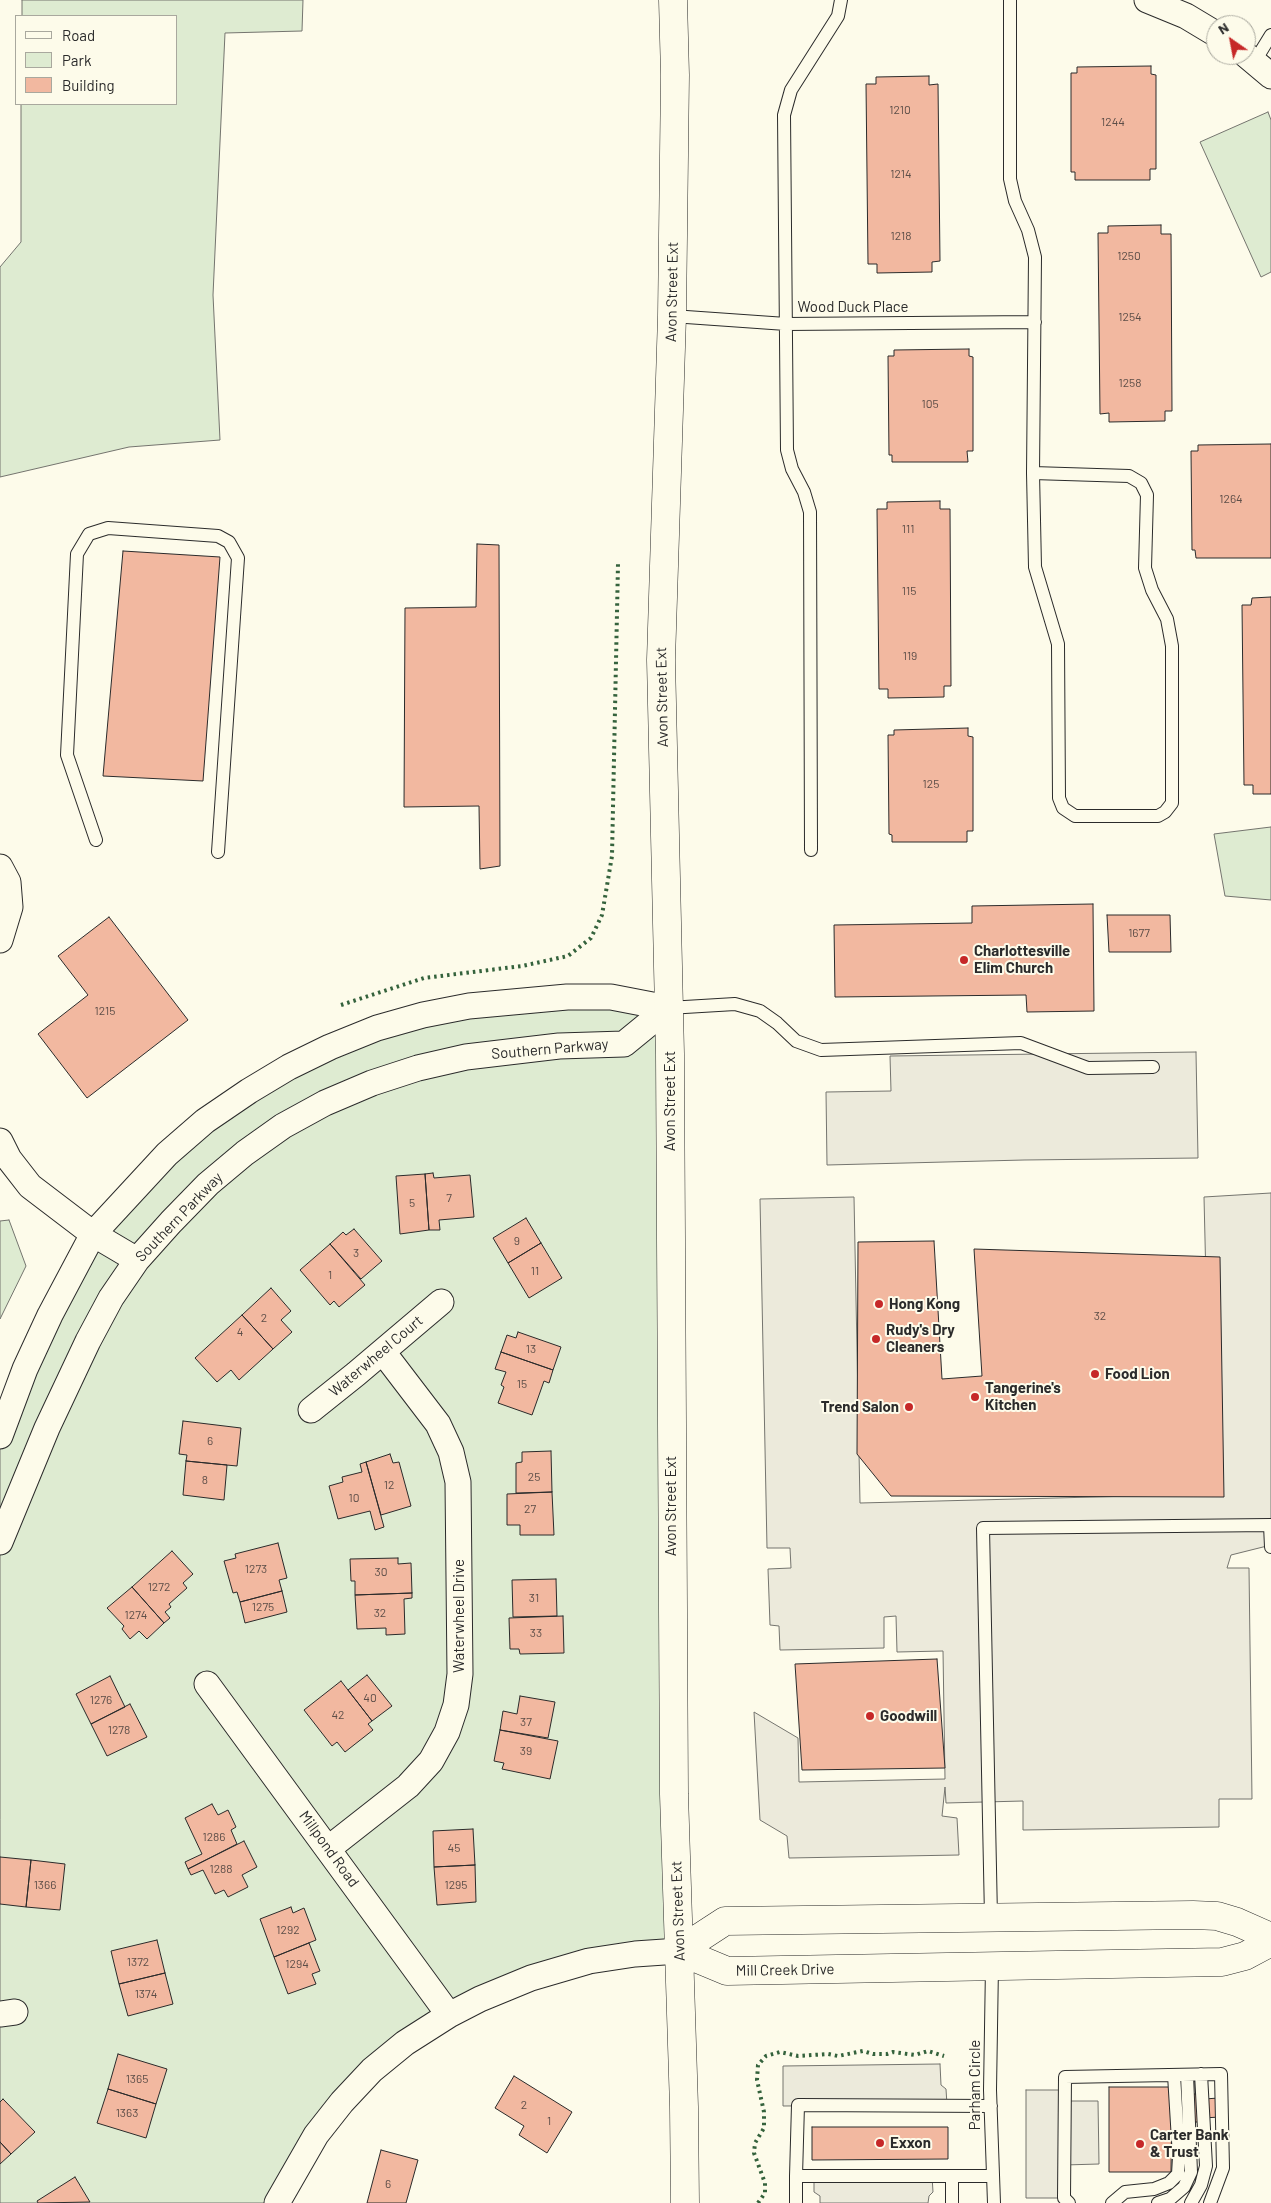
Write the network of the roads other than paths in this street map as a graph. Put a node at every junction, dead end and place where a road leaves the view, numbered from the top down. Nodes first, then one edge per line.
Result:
1 (674, 0) edge
2 (841, 0) edge
3 (1010, 0) edge
4 (1147, 0) edge
5 (1189, 8) edge
6 (1206, 24) edge
7 (1271, 35) edge
8 (1257, 64) edge
9 (672, 316) junction
10 (1035, 322) junction
11 (786, 324) junction
12 (1033, 473) junction
13 (96, 840) dead end
14 (811, 850) dead end
15 (218, 852) dead end
16 (0, 867) edge
17 (0, 940) edge
18 (668, 1008) junction
19 (1153, 1067) dead end
20 (0, 1142) edge
21 (93, 1234) junction
22 (137, 1260) junction
23 (441, 1302) dead end
24 (383, 1352) junction
25 (311, 1410) dead end
26 (0, 1436) edge
27 (0, 1542) edge
28 (1271, 1547) edge
29 (207, 1684) dead end
30 (328, 1848) junction
31 (991, 1917) junction
32 (1271, 1937) edge
33 (1271, 1942) edge
34 (679, 1951) junction
35 (992, 1966) junction
36 (449, 2015) junction
37 (1201, 2074) junction
38 (1181, 2075) junction
39 (991, 2106) junction
40 (796, 2176) junction
41 (952, 2176) junction
42 (993, 2176) junction
43 (277, 2203) edge
44 (685, 2203) edge
45 (796, 2203) edge
46 (952, 2203) edge
47 (994, 2203) edge
48 (1069, 2203) edge
49 (1112, 2203) edge
50 (1158, 2203) edge
51 (1191, 2203) edge
52 (1210, 2203) edge

1 - 9 main road, Avon Street Ext
2 - 11 lane
3 - 10 lane
4 - 5 street
5 - 6 street
7 - 8 lane
9 - 11 lane, Wood Duck Place
9 - 18 main road, Avon Street Ext
10 - 11 lane, Wood Duck Place
10 - 12 lane
11 - 14 lane
12 - 12 lane
13 - 15 lane
16 - 17 street
18 - 19 lane
18 - 21 street
18 - 22 street, Southern Parkway
18 - 34 main road, Avon Street Ext
20 - 21 street
21 - 22 street
21 - 26 street
22 - 27 street, Southern Parkway
23 - 24 street, Waterwheel Court
24 - 25 street, Waterwheel Court
24 - 30 street, Waterwheel Drive
28 - 31 lane
29 - 30 street, Millpond Road
30 - 36 street, Millpond Road
31 - 32 main road
31 - 34 main road
33 - 35 main road, Mill Creek Drive
34 - 35 main road, Mill Creek Drive
34 - 36 street, Mill Creek Drive
34 - 44 main road, Avon Street Ext
35 - 39 lane, Parham Circle
36 - 43 street, Mill Creek Drive
37 - 38 lane
37 - 51 lane
37 - 52 lane
38 - 48 lane
38 - 49 lane
38 - 50 lane
39 - 40 lane
39 - 42 lane, Parham Circle
40 - 41 lane
40 - 45 lane
41 - 42 lane
41 - 46 lane
42 - 47 lane, Parham Circle

